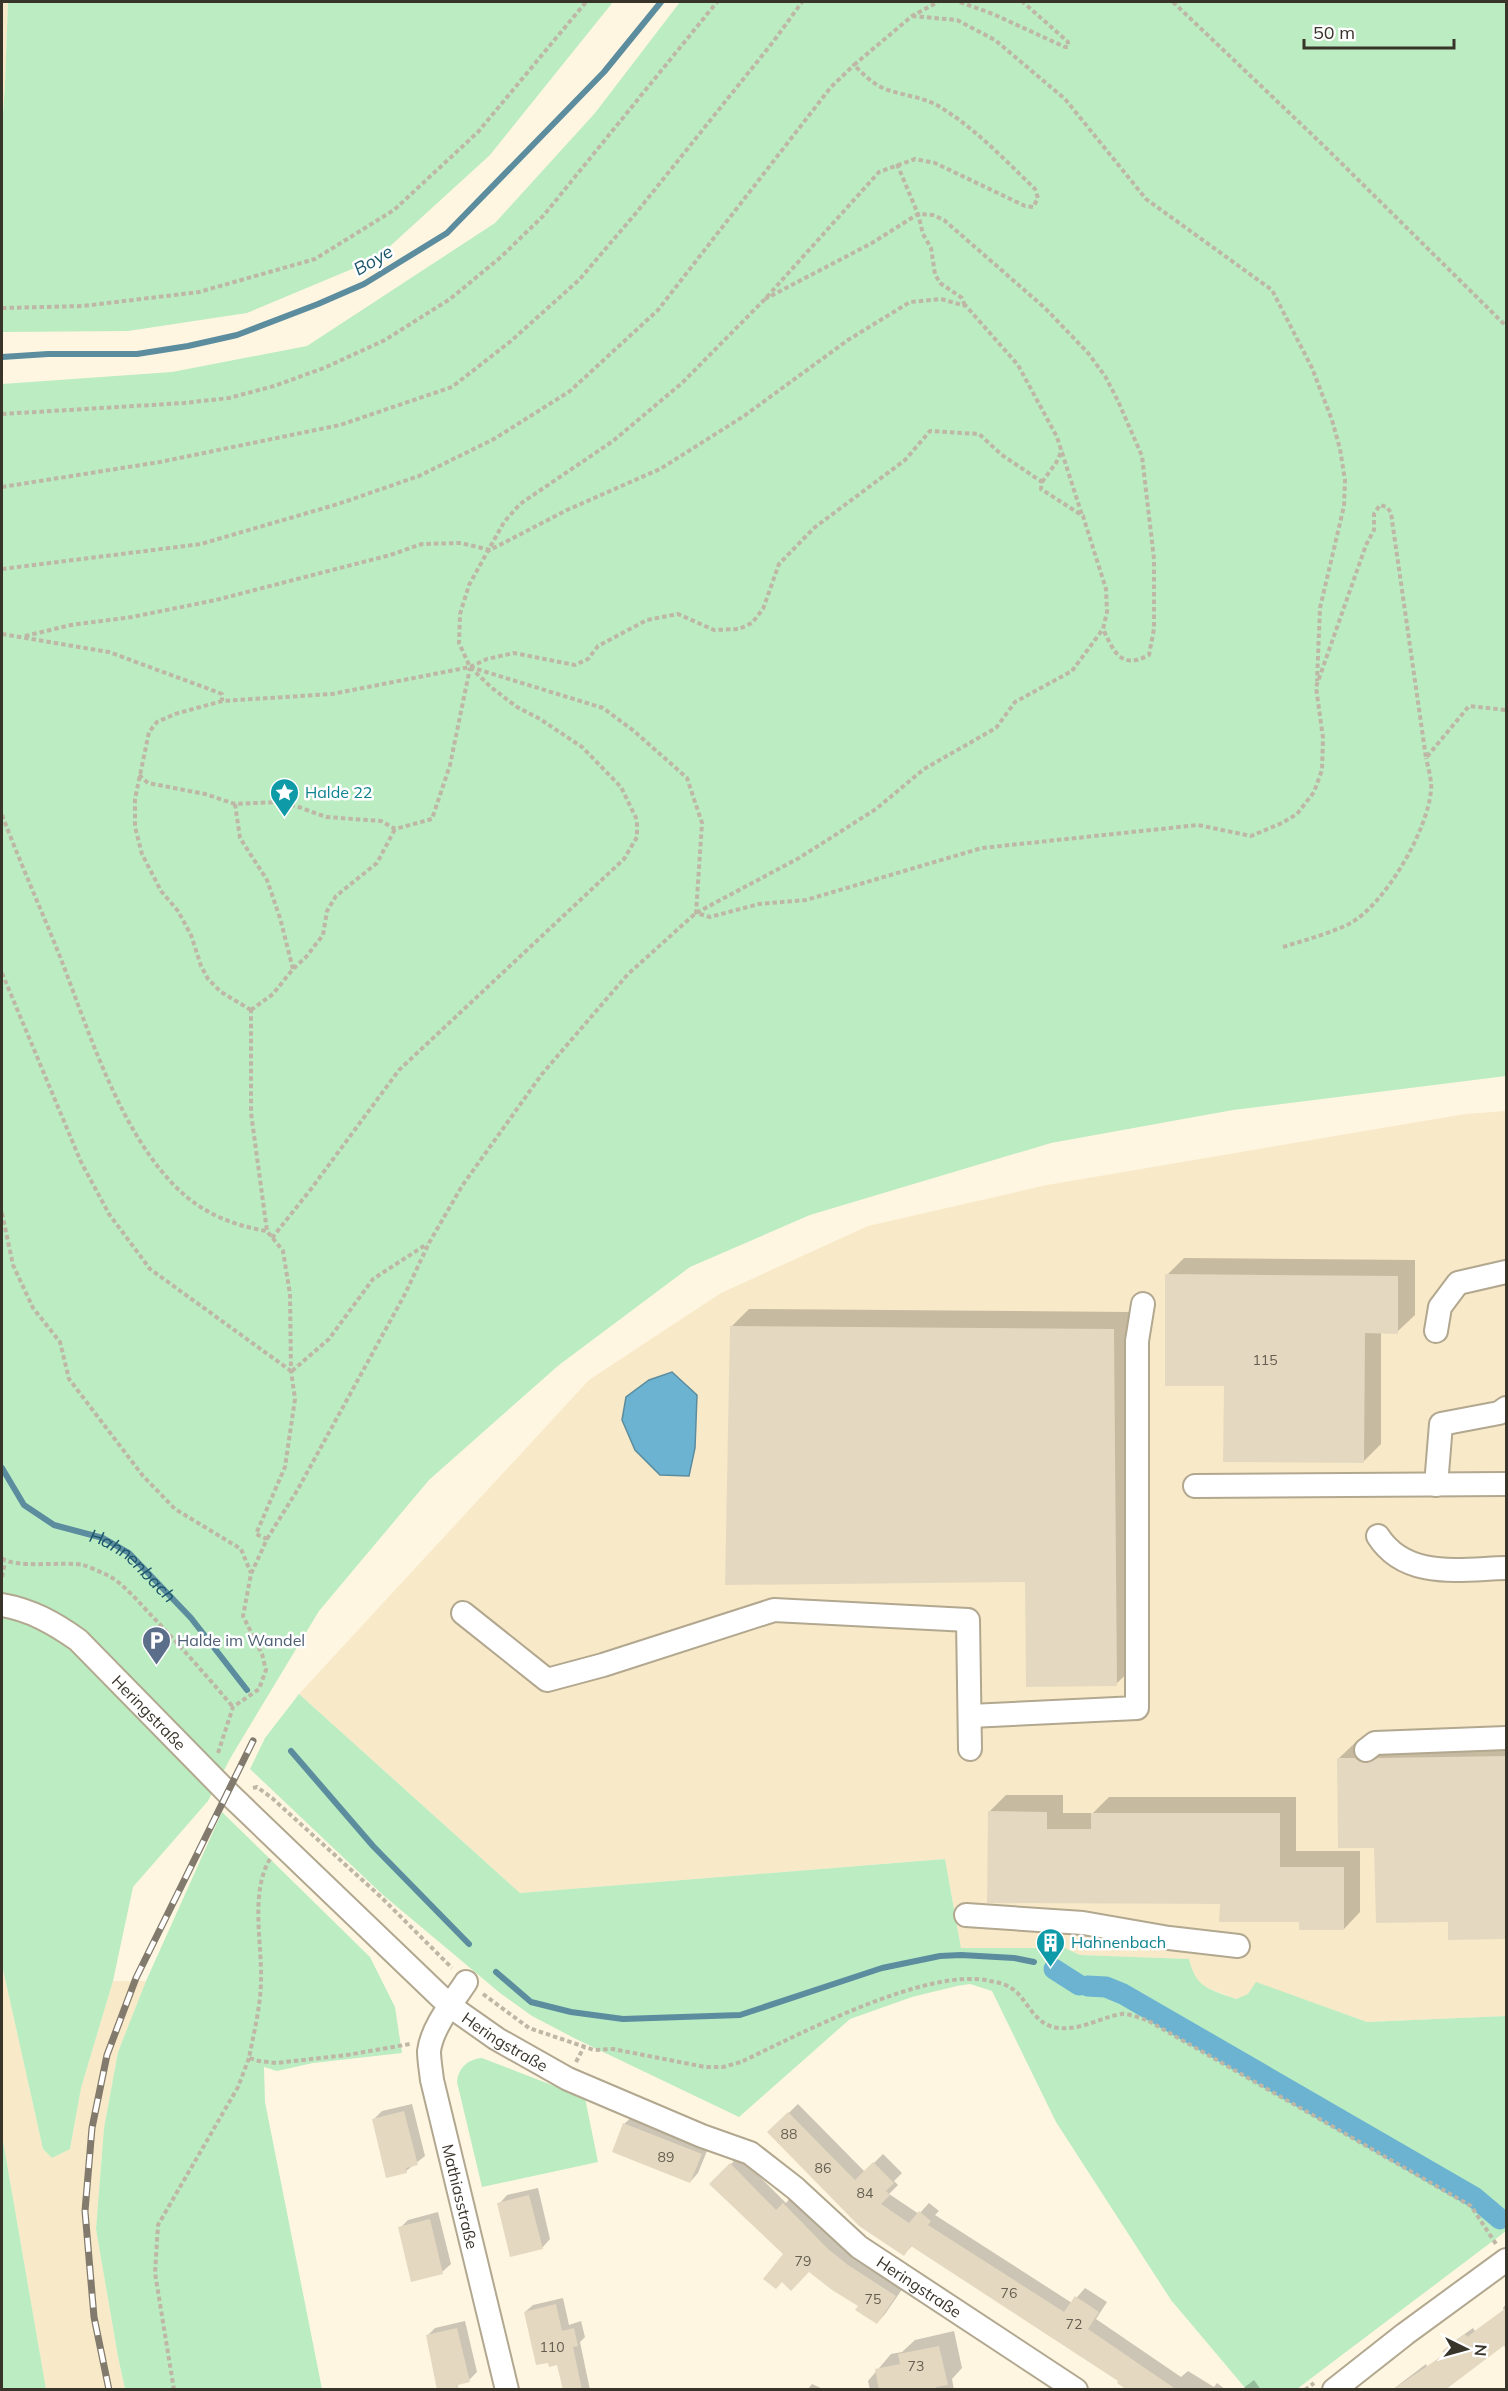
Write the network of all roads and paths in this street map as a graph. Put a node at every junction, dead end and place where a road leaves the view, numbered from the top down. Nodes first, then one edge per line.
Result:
1 (586, 2) edge
2 (717, 2) edge
3 (802, 2) edge
4 (938, 2) edge
5 (960, 2) edge
6 (1023, 2) edge
7 (1173, 2) edge
8 (912, 16) junction
9 (854, 65) junction
10 (897, 164) junction
11 (918, 214) junction
12 (765, 299) junction
13 (966, 306) junction
14 (2, 308) edge
15 (1506, 326) edge
16 (2, 414) edge
17 (1062, 450) junction
18 (1042, 482) junction
19 (2, 487) edge
20 (1083, 516) junction
21 (490, 550) junction
22 (2, 569) edge
23 (1103, 629) junction
24 (2, 634) edge
25 (25, 636) junction
26 (470, 667) junction
27 (1316, 687) junction
28 (222, 701) junction
29 (1506, 710) edge
30 (1426, 758) junction
31 (139, 775) junction
32 (236, 804) junction
33 (2, 815) edge
34 (395, 829) junction
35 (696, 914) junction
36 (1283, 947) dead end
37 (293, 969) junction
38 (2, 973) edge
39 (251, 1010) junction
40 (2, 1214) edge
41 (267, 1231) junction
42 (272, 1238) junction
43 (429, 1243) junction
44 (1506, 1272) edge
45 (1143, 1304) dead end
46 (1436, 1331) dead end
47 (291, 1371) junction
48 (1506, 1408) edge
49 (1506, 1484) edge
50 (1436, 1485) junction
51 (1195, 1486) dead end
52 (1378, 1536) dead end
53 (267, 1539) junction
54 (3, 1560) edge
55 (1506, 1568) edge
56 (252, 1574) junction
57 (2, 1577) edge
58 (2, 1605) edge
59 (463, 1613) dead end
60 (233, 1707) junction
61 (969, 1716) junction
62 (1506, 1738) edge
63 (970, 1749) dead end
64 (1366, 1750) dead end
65 (224, 1758) dead end
66 (246, 1780) dead end
67 (281, 1844) junction
68 (966, 1915) dead end
69 (1238, 1946) dead end
70 (447, 1964) dead end
71 (466, 1982) dead end
72 (485, 1996) dead end
73 (450, 2006) junction
74 (432, 2043) junction
75 (249, 2058) junction
76 (1485, 2231) dead end
77 (1506, 2260) edge
78 (174, 2390) edge
79 (507, 2390) edge
80 (1076, 2390) edge
81 (1334, 2390) edge

1 - 14 path
2 - 16 path
3 - 19 path
4 - 8 path
5 - 6 path
7 - 15 path
8 - 9 path
8 - 27 path
9 - 10 path
9 - 22 path
10 - 11 path
10 - 12 path
11 - 12 path
11 - 13 path
11 - 23 path
12 - 21 path
13 - 17 path
13 - 21 path
17 - 18 path
17 - 20 path
18 - 20 path
18 - 26 path
20 - 23 path
21 - 25 path
21 - 26 path
23 - 35 path
24 - 25 path
25 - 28 path
26 - 28 path
26 - 34 path
26 - 35 path
26 - 42 path
27 - 30 path
27 - 35 path
28 - 31 path
29 - 30 path
30 - 36 path
31 - 32 path
31 - 39 path
32 - 34 path
32 - 37 path
33 - 41 path
34 - 37 path
35 - 43 path
37 - 39 path
38 - 47 path
39 - 41 path
40 - 56 path
41 - 42 path
42 - 47 path
43 - 47 path
43 - 53 path
44 - 46 street
45 - 61 street
47 - 53 path
48 - 50 street
49 - 50 street
50 - 51 street
52 - 55 street
53 - 56 path
54 - 57 path
54 - 60 path
56 - 60 path
58 - 67 street, Heringstraße
59 - 61 street
60 - 65 path
61 - 63 street
62 - 64 street
66 - 70 path
67 - 73 street, Heringstraße
67 - 75 path
68 - 69 street
71 - 73 street, Mathiasstraße
72 - 76 path
73 - 74 street, Mathiasstraße
73 - 80 street, Heringstraße
74 - 75 path
74 - 79 street, Mathiasstraße
75 - 78 path
77 - 81 street

